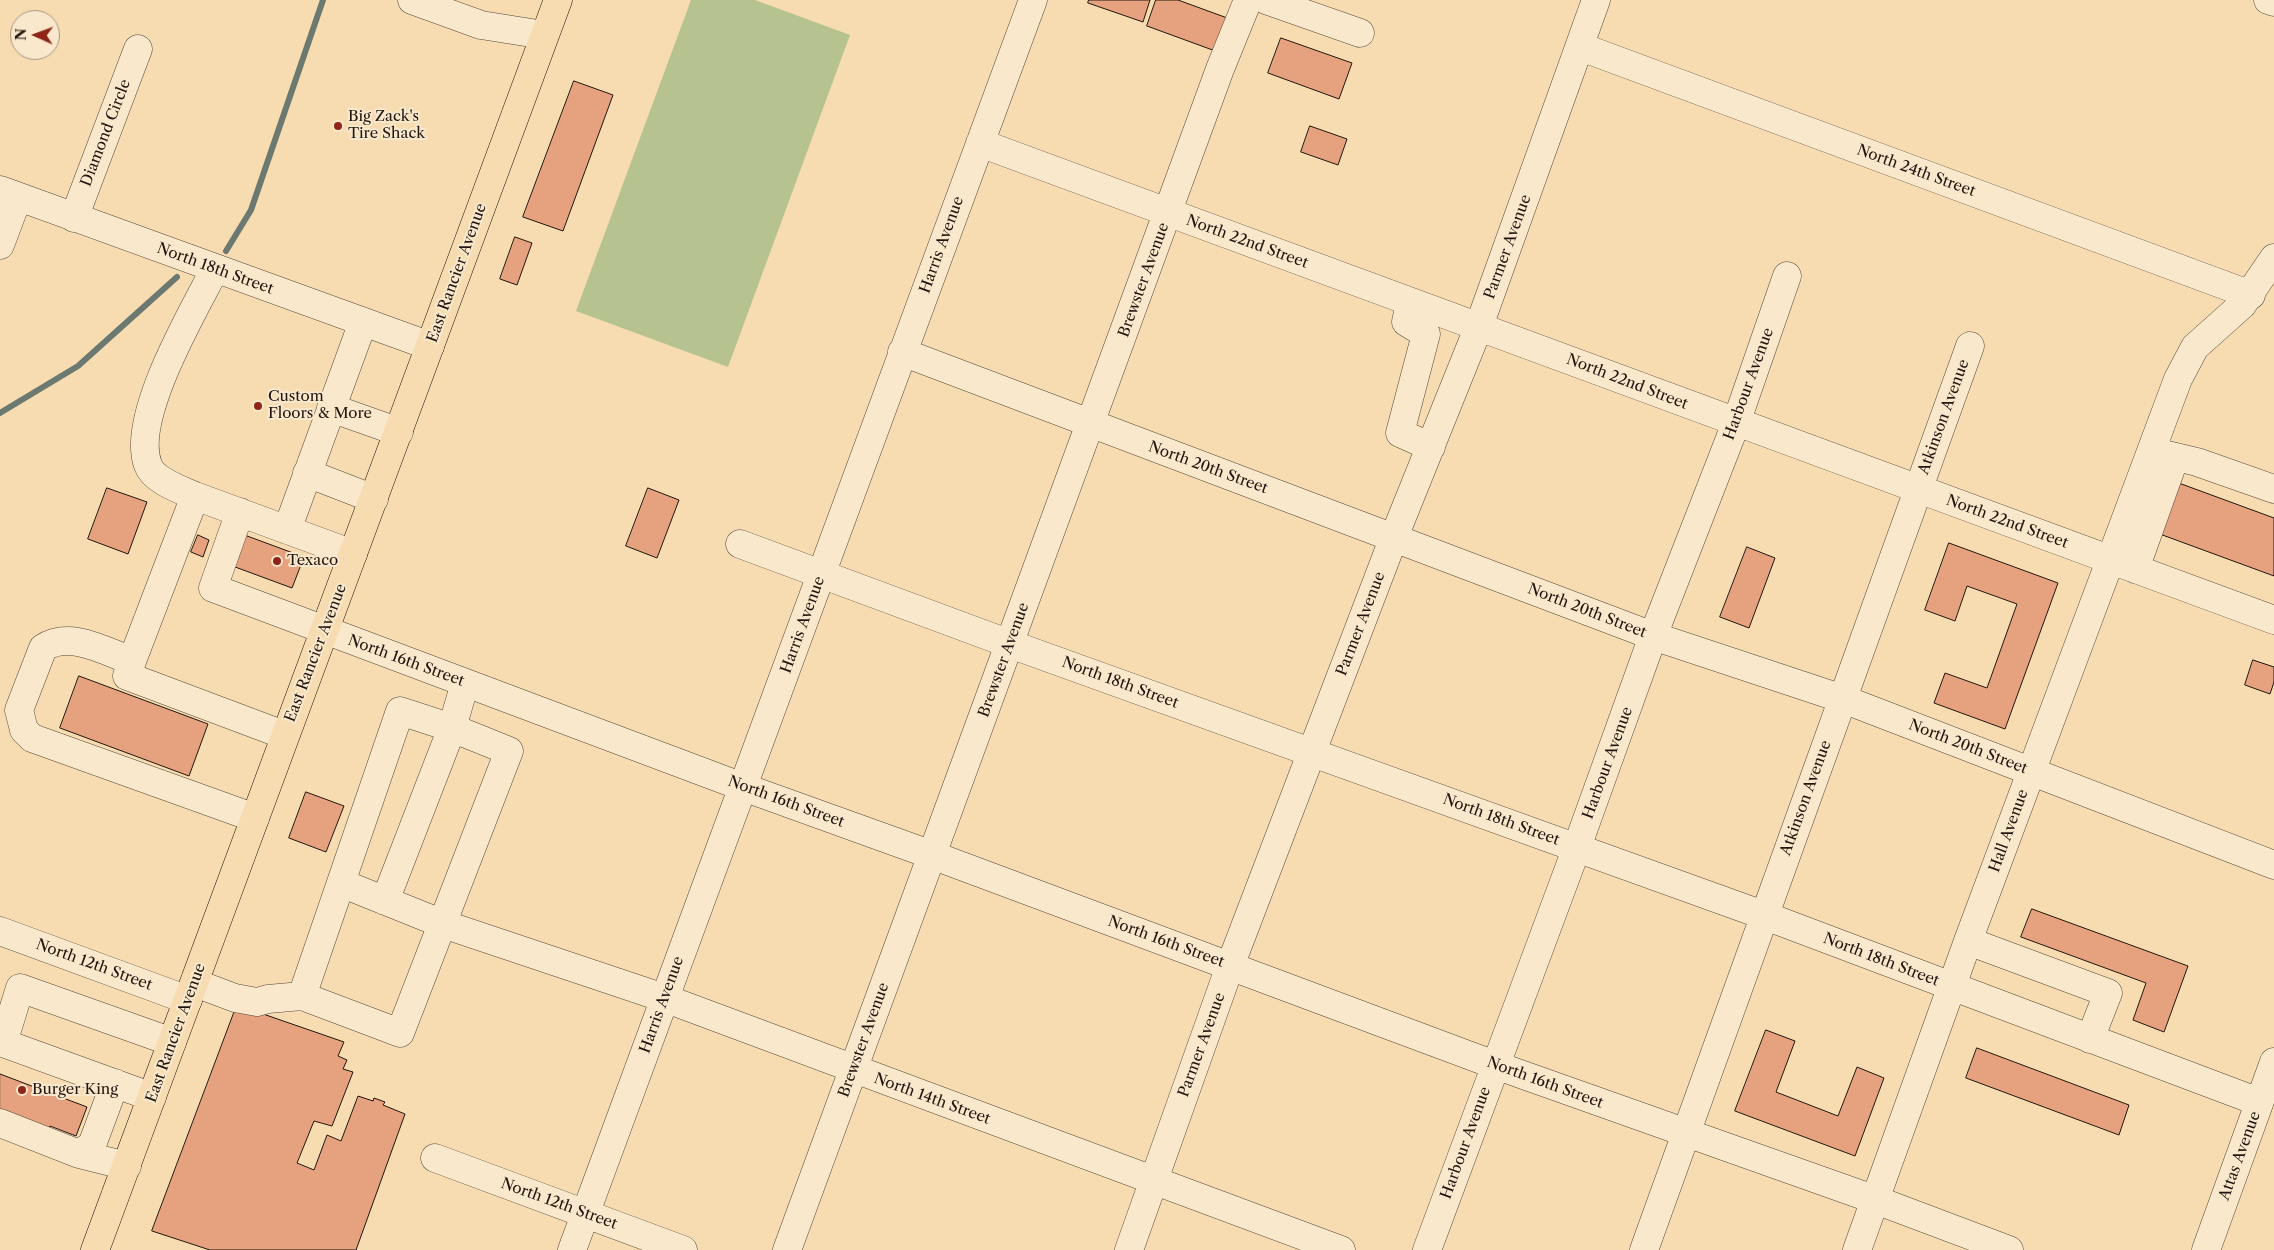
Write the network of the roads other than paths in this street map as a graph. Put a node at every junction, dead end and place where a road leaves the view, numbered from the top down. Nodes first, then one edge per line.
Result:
1 (412, 0) edge
2 (558, 0) edge
3 (1033, 0) edge
4 (1248, 0) edge
5 (1266, 0) edge
6 (1596, 0) edge
7 (2268, 0) edge
8 (2274, 2) edge
9 (1360, 33) dead end
10 (544, 35) junction
11 (1581, 47) junction
12 (138, 49) dead end
13 (980, 144) junction
14 (9, 193) edge
15 (1169, 213) junction
16 (74, 218) junction
17 (0, 245) edge
18 (2274, 258) edge
19 (216, 270) junction
20 (1787, 276) dead end
21 (2251, 294) junction
22 (1410, 303) junction
23 (363, 322) junction
24 (1479, 326) junction
25 (430, 346) junction
26 (1970, 346) dead end
27 (902, 352) junction
28 (331, 408) junction
29 (1736, 423) junction
30 (1090, 424) junction
31 (399, 432) junction
32 (1431, 447) junction
33 (2163, 454) junction
34 (307, 473) junction
35 (2274, 489) edge
36 (1918, 490) junction
37 (195, 496) junction
38 (374, 499) junction
39 (240, 512) junction
40 (286, 530) junction
41 (1394, 537) junction
42 (740, 544) dead end
43 (353, 554) junction
44 (2110, 560) junction
45 (2135, 569) junction
46 (822, 574) junction
47 (2274, 620) edge
48 (324, 631) junction
49 (1653, 636) junction
50 (1010, 644) junction
51 (132, 661) junction
52 (465, 683) junction
53 (1843, 699) junction
54 (452, 728) junction
55 (284, 735) junction
56 (1312, 753) junction
57 (2031, 771) junction
58 (743, 788) junction
59 (254, 818) junction
60 (1578, 847) junction
61 (932, 855) junction
62 (2274, 865) edge
63 (341, 883) junction
64 (385, 901) junction
65 (1763, 915) junction
66 (443, 924) junction
67 (0, 931) edge
68 (1968, 941) junction
69 (1230, 966) junction
70 (1952, 987) junction
71 (191, 991) junction
72 (302, 996) junction
73 (664, 998) junction
74 (2090, 1039) junction
75 (172, 1042) junction
76 (1, 1044) edge
77 (2274, 1062) edge
78 (1495, 1064) junction
79 (853, 1070) junction
80 (115, 1083) junction
81 (152, 1097) junction
82 (2259, 1102) junction
83 (0, 1123) edge
84 (1687, 1134) junction
85 (78, 1154) junction
86 (435, 1158) dead end
87 (127, 1166) junction
88 (1154, 1182) junction
89 (1876, 1200) junction
90 (586, 1214) junction
91 (95, 1250) edge
92 (572, 1250) edge
93 (683, 1250) edge
94 (787, 1250) edge
95 (1129, 1250) edge
96 (1341, 1250) edge
97 (1427, 1250) edge
98 (1644, 1250) edge
99 (1857, 1250) edge
100 (2009, 1250) edge
101 (2206, 1250) edge

1 - 10 street
2 - 10 main road, East Rancier Avenue
3 - 13 street, Harris Avenue
4 - 15 street, Brewster Avenue
5 - 9 street
6 - 11 street, Parmer Avenue
7 - 8 street
10 - 25 main road, East Rancier Avenue
11 - 21 street, North 24th Street
11 - 24 street, Parmer Avenue
12 - 16 street, Diamond Circle
13 - 15 street, North 22nd Street
13 - 27 street, Harris Avenue
14 - 16 street, North 18th Street
14 - 17 street
15 - 22 street, North 22nd Street
15 - 30 street, Brewster Avenue
16 - 19 street, North 18th Street
18 - 21 street, Hall Avenue
19 - 23 street, North 18th Street
19 - 37 street
20 - 29 street, Harbour Avenue
21 - 33 street, Hall Avenue
22 - 24 street, North 22nd Street
22 - 32 street
23 - 25 street, North 18th Street
23 - 28 street
24 - 29 street, North 22nd Street
24 - 32 street, Parmer Avenue
25 - 31 main road, East Rancier Avenue
26 - 36 street, Atkinson Avenue
27 - 30 street, North 20th Street
27 - 46 street, Harris Avenue
28 - 31 street
28 - 34 street
29 - 36 street, North 22nd Street
29 - 49 street, Harbour Avenue
30 - 41 street, North 20th Street
30 - 50 street, Brewster Avenue
31 - 38 main road, East Rancier Avenue
32 - 41 street, Parmer Avenue
33 - 35 street
33 - 44 street, Hall Avenue
33 - 45 street
34 - 38 street
34 - 40 street
36 - 44 street, North 22nd Street
36 - 53 street, Atkinson Avenue
37 - 39 street
37 - 51 street
38 - 43 main road, East Rancier Avenue
39 - 40 street
39 - 48 street, North 16th Street
40 - 43 street
41 - 49 street, North 20th Street
41 - 56 street, Parmer Avenue
42 - 46 street, North 18th Street
43 - 48 main road, East Rancier Avenue
44 - 45 street, North 22nd Street
44 - 57 street, Hall Avenue
45 - 47 street, North 22nd Street
46 - 50 street, North 18th Street
46 - 58 street, Harris Avenue
48 - 52 street, North 16th Street
48 - 55 main road, East Rancier Avenue
49 - 53 street, North 20th Street
49 - 60 street, Harbour Avenue
50 - 56 street, North 18th Street
50 - 61 street, Brewster Avenue
51 - 55 street
51 - 59 street
52 - 54 street
52 - 58 street, North 16th Street
53 - 57 street, North 20th Street
53 - 65 street, Atkinson Avenue
54 - 63 street
54 - 64 street
54 - 66 street
55 - 59 main road, East Rancier Avenue
56 - 60 street, North 18th Street
56 - 69 street, Parmer Avenue
57 - 62 street, North 20th Street
57 - 68 street, Hall Avenue
58 - 61 street, North 16th Street
58 - 73 street, Harris Avenue
59 - 71 main road, East Rancier Avenue
60 - 65 street, North 18th Street
60 - 78 street, Harbour Avenue
61 - 69 street, North 16th Street
61 - 79 street, Brewster Avenue
63 - 64 street, North 14th Street
63 - 72 street
64 - 66 street, North 14th Street
65 - 70 street, North 18th Street
65 - 84 street, Atkinson Avenue
66 - 72 street
66 - 73 street, North 14th Street
67 - 71 street, North 12th Street
68 - 70 street, Hall Avenue
68 - 74 street
69 - 78 street, North 16th Street
69 - 88 street, Parmer Avenue
70 - 74 street, North 18th Street
70 - 89 street, Hall Avenue
71 - 72 street, North 12th Street
71 - 75 main road, East Rancier Avenue
73 - 79 street, North 14th Street
73 - 90 street, Harris Avenue
74 - 82 street, North 18th Street
75 - 76 street
75 - 81 main road, East Rancier Avenue
76 - 80 street
77 - 82 street, Attas Avenue
78 - 84 street, North 16th Street
78 - 97 street, Harbour Avenue
79 - 88 street, North 14th Street
79 - 94 street, Brewster Avenue
80 - 81 street
80 - 85 street
81 - 87 main road, East Rancier Avenue
82 - 101 street, Attas Avenue
83 - 85 street
84 - 89 street, North 16th Street
84 - 98 street, Atkinson Avenue
85 - 87 street
86 - 90 street, North 12th Street
87 - 91 main road, East Rancier Avenue
88 - 95 street, Parmer Avenue
88 - 96 street, North 14th Street
89 - 99 street, Hall Avenue
89 - 100 street, North 16th Street
90 - 92 street, Harris Avenue
90 - 93 street, North 12th Street

